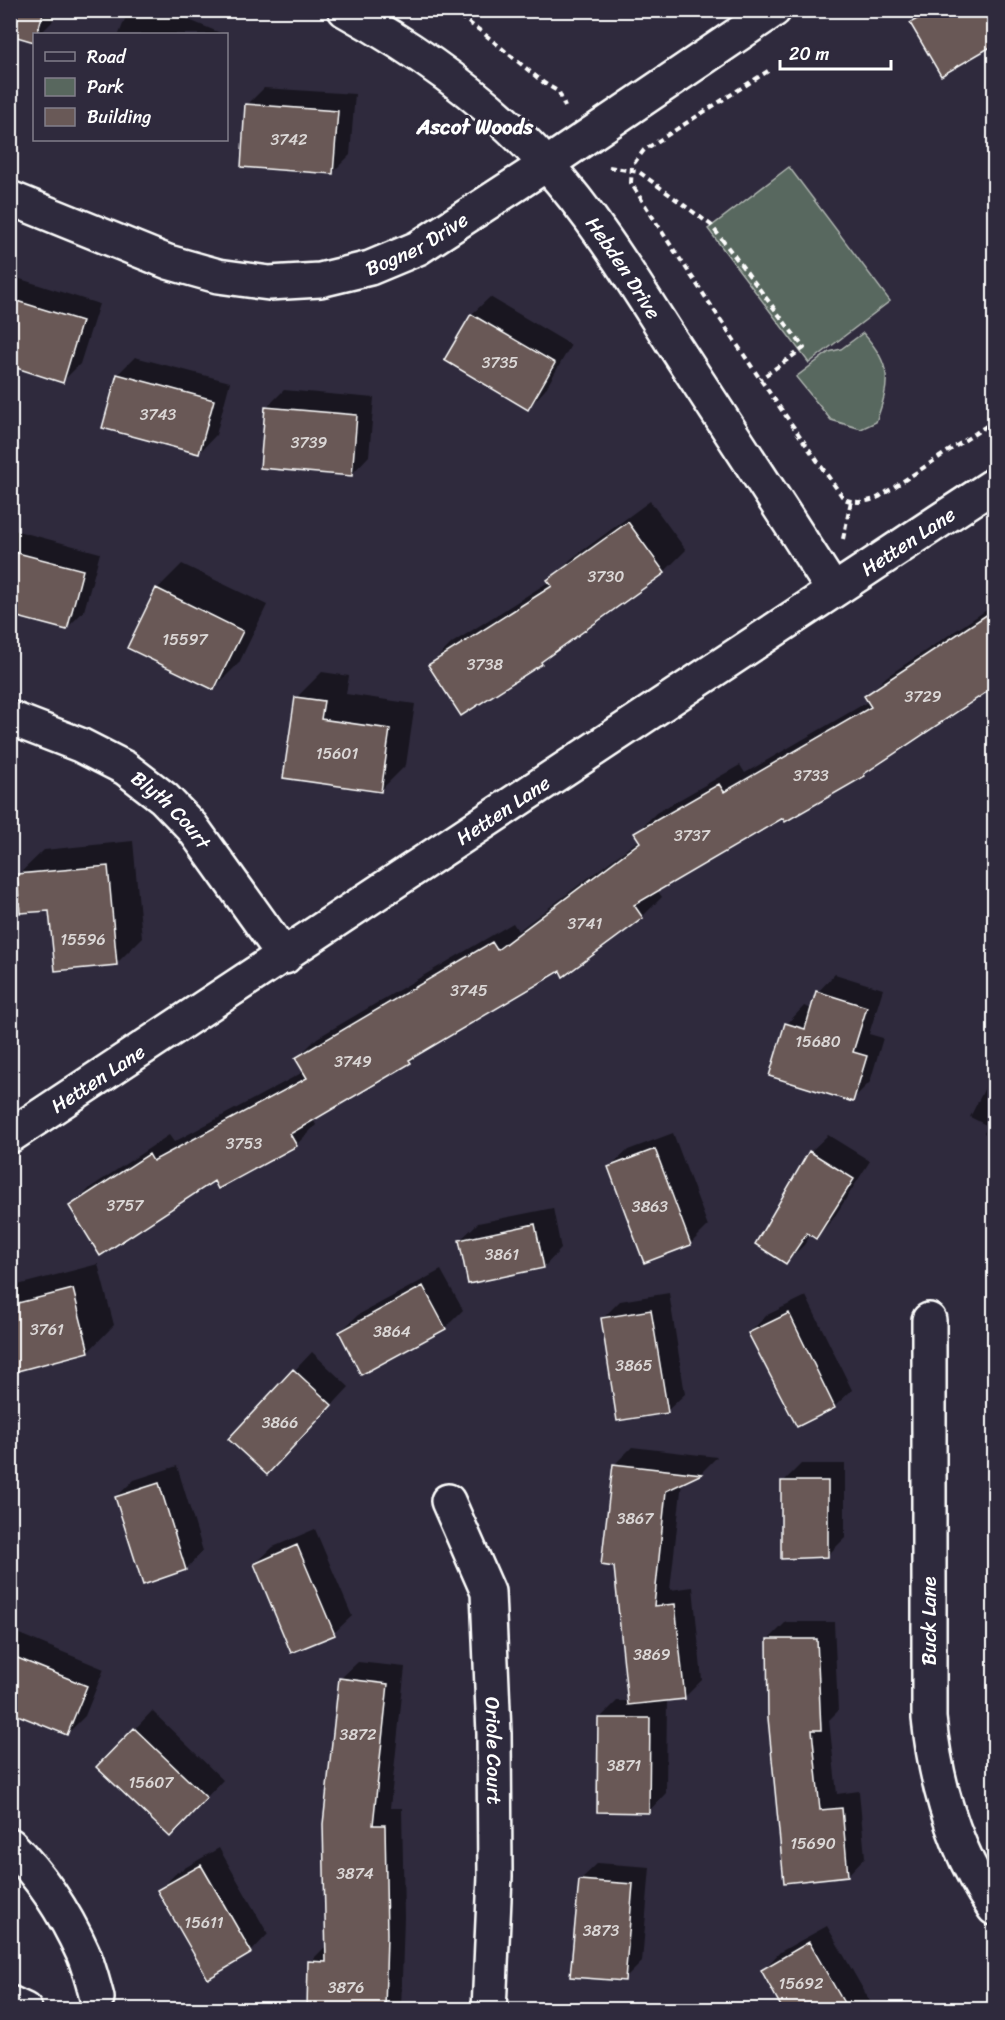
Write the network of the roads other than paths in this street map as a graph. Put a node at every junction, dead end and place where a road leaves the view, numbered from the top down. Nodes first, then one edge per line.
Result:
1 (345, 10) edge
2 (774, 10) edge
3 (547, 164) junction
4 (10, 198) edge
5 (994, 485) edge
6 (833, 590) junction
7 (10, 718) edge
8 (285, 957) junction
9 (10, 1136) edge
10 (929, 1320) dead end
11 (448, 1501) dead end
12 (10, 1845) edge
13 (994, 1908) edge
14 (97, 1998) dead end
15 (10, 2003) edge
16 (25, 2010) edge
17 (489, 2010) edge

1 - 3 street, Hebden Drive
2 - 3 street, Bogner Drive
3 - 4 street, Bogner Drive
3 - 6 street, Hebden Drive
5 - 6 street, Hetten Lane
6 - 8 street, Hetten Lane
7 - 8 street, Blyth Court
8 - 9 street, Hetten Lane
10 - 13 street, Buck Lane
11 - 17 street, Oriole Court
12 - 14 street
15 - 16 street

